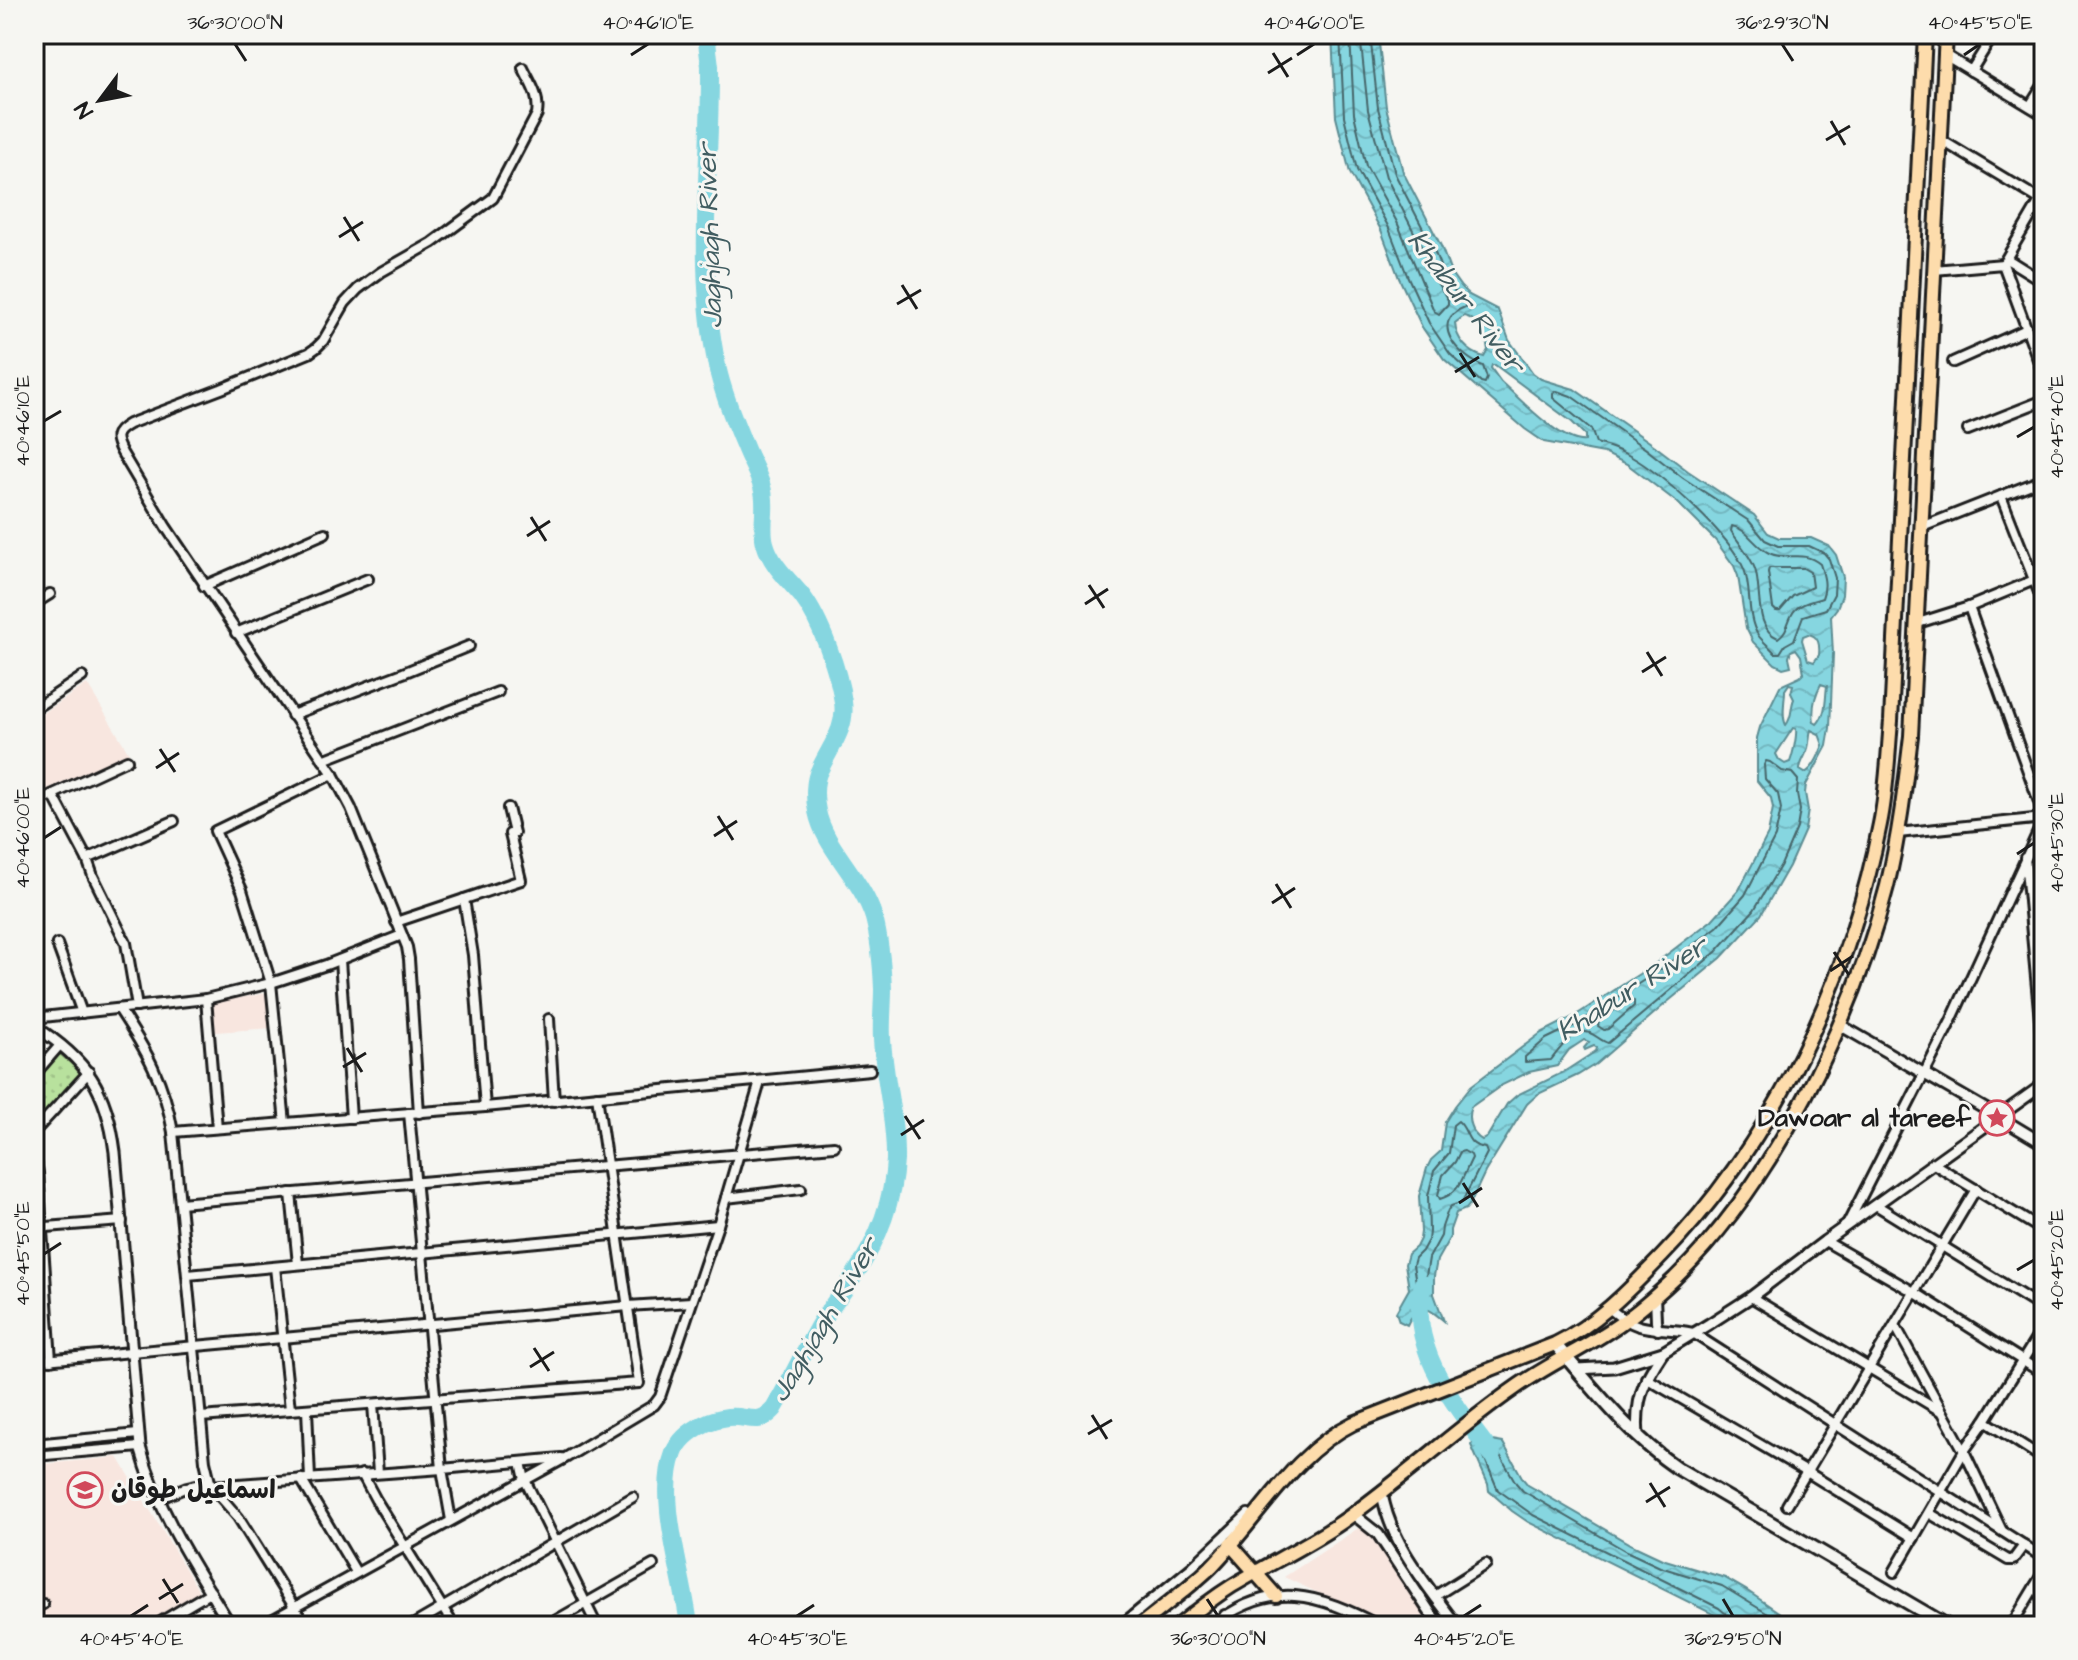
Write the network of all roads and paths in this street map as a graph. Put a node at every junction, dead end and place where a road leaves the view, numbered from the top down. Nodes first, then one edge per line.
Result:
1 (1925, 34) edge
2 (1946, 34) edge
3 (1994, 34) edge
4 (1945, 55) junction
5 (523, 68) dead end
6 (1971, 71) junction
7 (2044, 84) edge
8 (2030, 106) junction
9 (2044, 115) edge
10 (1941, 140) junction
11 (2043, 199) edge
12 (2005, 261) junction
13 (1934, 270) junction
14 (2044, 282) edge
15 (2027, 329) junction
16 (1953, 362) dead end
17 (2042, 366) edge
18 (2044, 376) edge
19 (2044, 400) edge
20 (1968, 430) dead end
21 (2044, 479) edge
22 (2001, 496) junction
23 (1922, 527) junction
24 (325, 533) dead end
25 (2040, 578) edge
26 (368, 579) dead end
27 (204, 586) junction
28 (50, 594) dead end
29 (34, 604) edge
30 (2044, 605) edge
31 (1969, 607) junction
32 (1918, 623) junction
33 (236, 633) junction
34 (469, 646) dead end
35 (82, 677) dead end
36 (498, 692) dead end
37 (34, 709) edge
38 (292, 715) junction
39 (127, 760) dead end
40 (323, 760) junction
41 (333, 774) junction
42 (53, 795) junction
43 (34, 803) edge
44 (508, 808) dead end
45 (2044, 818) edge
46 (174, 821) dead end
47 (1898, 833) junction
48 (2025, 858) junction
49 (87, 859) junction
50 (464, 899) junction
51 (396, 922) junction
52 (402, 935) junction
53 (57, 944) dead end
54 (340, 960) junction
55 (271, 983) junction
56 (206, 999) junction
57 (137, 1007) junction
58 (119, 1009) junction
59 (82, 1013) junction
60 (34, 1018) edge
61 (549, 1019) dead end
62 (1840, 1025) junction
63 (34, 1026) edge
64 (60, 1045) junction
65 (2044, 1064) edge
66 (870, 1070) dead end
67 (89, 1072) junction
68 (1925, 1074) junction
69 (34, 1075) edge
70 (760, 1082) junction
71 (2044, 1084) edge
72 (597, 1096) junction
73 (554, 1101) junction
74 (485, 1107) junction
75 (414, 1113) junction
76 (1999, 1117) junction
77 (351, 1118) junction
78 (285, 1123) junction
79 (217, 1128) junction
80 (34, 1132) edge
81 (173, 1132) junction
82 (2044, 1144) edge
83 (834, 1146) dead end
84 (34, 1151) edge
85 (740, 1153) junction
86 (1934, 1164) junction
87 (607, 1165) junction
88 (415, 1184) junction
89 (801, 1189) dead end
90 (1976, 1189) junction
91 (291, 1193) junction
92 (726, 1198) junction
93 (180, 1203) junction
94 (1876, 1205) junction
95 (122, 1221) junction
96 (718, 1225) junction
97 (1846, 1226) junction
98 (38, 1228) edge
99 (2044, 1231) edge
100 (617, 1235) junction
101 (1825, 1241) junction
102 (1942, 1246) junction
103 (421, 1252) junction
104 (298, 1264) junction
105 (275, 1267) junction
106 (188, 1275) junction
107 (1914, 1292) junction
108 (1655, 1295) junction
109 (1751, 1297) junction
110 (691, 1302) junction
111 (628, 1306) junction
112 (47, 1307) junction
113 (34, 1309) edge
114 (1610, 1309) junction
115 (2044, 1309) edge
116 (1624, 1321) junction
117 (427, 1325) junction
118 (1895, 1325) junction
119 (2044, 1326) edge
120 (1658, 1330) junction
121 (1693, 1333) junction
122 (284, 1339) junction
123 (1555, 1344) junction
124 (195, 1347) junction
125 (1663, 1352) junction
126 (132, 1354) junction
127 (1566, 1356) junction
128 (51, 1360) junction
129 (2023, 1360) junction
130 (34, 1361) edge
131 (1869, 1367) junction
132 (1577, 1369) junction
133 (2044, 1374) edge
134 (1646, 1378) junction
135 (435, 1399) junction
136 (373, 1404) junction
137 (290, 1409) junction
138 (307, 1409) junction
139 (1942, 1411) junction
140 (201, 1417) junction
141 (1985, 1421) junction
142 (1835, 1424) junction
143 (138, 1434) junction
144 (1638, 1437) junction
145 (34, 1444) edge
146 (140, 1447) junction
147 (1964, 1451) junction
148 (34, 1456) edge
149 (567, 1457) junction
150 (2044, 1459) edge
151 (521, 1462) junction
152 (442, 1469) junction
153 (1807, 1472) junction
154 (378, 1473) junction
155 (362, 1474) junction
156 (306, 1479) junction
157 (525, 1480) junction
158 (210, 1484) junction
159 (1382, 1492) junction
160 (1941, 1492) junction
161 (633, 1497) dead end
162 (158, 1499) junction
163 (1787, 1505) dead end
164 (1929, 1513) junction
165 (1248, 1514) dead end
166 (1353, 1514) junction
167 (451, 1520) junction
168 (2003, 1531) junction
169 (1914, 1538) junction
170 (554, 1541) junction
171 (1230, 1544) junction
172 (405, 1545) junction
173 (2024, 1545) junction
174 (2044, 1558) edge
175 (1486, 1564) dead end
176 (653, 1565) dead end
177 (2044, 1571) edge
178 (356, 1572) junction
179 (1894, 1572) dead end
180 (1255, 1573) junction
181 (2035, 1586) junction
182 (211, 1592) junction
183 (1276, 1596) junction
184 (1435, 1596) junction
185 (2044, 1600) edge
186 (585, 1604) junction
187 (443, 1607) junction
188 (295, 1608) junction
189 (1225, 1615) junction
190 (1376, 1625) edge
191 (154, 1626) edge
192 (231, 1626) edge
193 (261, 1626) edge
194 (306, 1626) edge
195 (411, 1626) edge
196 (454, 1626) edge
197 (546, 1626) edge
198 (597, 1626) edge
199 (1120, 1626) edge
200 (1139, 1626) edge
201 (1178, 1626) edge
202 (1212, 1626) edge
203 (1233, 1626) edge
204 (1439, 1626) edge
205 (1457, 1626) edge
206 (1948, 1626) edge
207 (2011, 1626) edge

1 - 114 highway
2 - 4 highway
3 - 6 street
4 - 6 street
4 - 10 highway
5 - 27 street
6 - 8 street
7 - 8 street
8 - 9 street
10 - 11 street
10 - 13 highway
11 - 12 street
12 - 13 street
12 - 14 street
12 - 15 street
13 - 23 highway
15 - 16 street
15 - 17 street
17 - 18 street
19 - 20 street
21 - 22 street
22 - 23 street
22 - 25 street
23 - 32 highway
24 - 27 street
25 - 30 street
25 - 31 street
26 - 33 street
27 - 33 street
28 - 29 street
31 - 32 street
31 - 45 street
32 - 47 highway
33 - 38 street
34 - 38 street
35 - 37 street
36 - 40 street
38 - 40 street
39 - 42 street
40 - 41 street
41 - 51 street
41 - 55 street
42 - 43 street
42 - 49 street
44 - 50 street
45 - 47 street
45 - 48 street
46 - 49 street
47 - 62 highway
48 - 65 street
48 - 68 street
49 - 57 street
50 - 51 street
50 - 74 street
51 - 52 street
52 - 54 street
52 - 75 street
53 - 59 street
54 - 55 street
54 - 77 street
55 - 56 street
55 - 78 street
56 - 57 street
56 - 79 street
57 - 58 street
58 - 59 street
58 - 81 street
59 - 60 street
61 - 73 street
62 - 68 street
62 - 108 highway
63 - 64 street
64 - 67 street
64 - 69 street
66 - 70 street
67 - 80 street
67 - 95 street
68 - 76 street
68 - 97 street
70 - 72 street
70 - 85 street
71 - 76 street
72 - 73 street
72 - 87 street
73 - 74 street
74 - 75 street
75 - 77 street
75 - 88 street
76 - 82 street
76 - 86 street
77 - 78 street
78 - 79 street
79 - 81 street
81 - 93 street
83 - 85 street
84 - 98 street
85 - 87 street
85 - 92 street
86 - 90 street
86 - 94 street
87 - 88 street
87 - 100 street
88 - 91 street
88 - 103 street
89 - 92 street
90 - 99 street
90 - 102 street
91 - 93 street
91 - 104 street
92 - 96 street
93 - 106 street
94 - 97 street
94 - 102 street
95 - 98 street
95 - 126 street
96 - 100 street
96 - 110 street
97 - 101 street
98 - 112 street
100 - 103 street
100 - 111 street
101 - 107 street
101 - 109 street
102 - 107 street
102 - 115 street
103 - 104 street
103 - 117 street
104 - 105 street
105 - 106 street
105 - 122 street
106 - 124 street
107 - 118 street
107 - 129 street
108 - 116 highway
108 - 120 street
109 - 121 street
109 - 131 street
110 - 111 street
110 - 149 street
111 - 117 street
111 - 135 street
112 - 113 street
112 - 128 street
114 - 116 street
114 - 123 highway
116 - 120 street
116 - 127 highway
117 - 122 street
117 - 135 street
118 - 131 street
118 - 139 street
119 - 129 street
120 - 121 street
121 - 125 street
121 - 142 street
122 - 124 street
122 - 137 street
123 - 127 main road
123 - 171 highway
124 - 126 street
124 - 140 street
125 - 132 street
125 - 134 street
126 - 128 street
126 - 143 street
127 - 132 main road
127 - 159 highway
128 - 130 street
129 - 133 street
129 - 141 street
131 - 139 street
131 - 142 street
132 - 144 main road
134 - 144 street
134 - 153 street
135 - 136 street
135 - 152 street
136 - 138 street
136 - 154 street
137 - 138 street
137 - 140 street
138 - 156 street
139 - 147 street
140 - 158 street
141 - 147 street
141 - 150 street
142 - 153 street
142 - 160 street
143 - 145 street
143 - 146 street
144 - 206 main road
146 - 148 street
146 - 162 street
147 - 160 street
147 - 168 street
149 - 151 street
149 - 157 street
151 - 152 street
151 - 157 street
152 - 154 street
152 - 167 street
153 - 163 street
153 - 169 street
154 - 155 street
155 - 156 street
155 - 172 street
156 - 158 street
156 - 178 street
157 - 167 street
157 - 170 street
158 - 162 street
158 - 188 street
159 - 166 highway
159 - 184 street
160 - 164 street
160 - 168 street
161 - 170 street
162 - 182 street
164 - 169 street
164 - 173 street
165 - 199 street
166 - 180 highway
166 - 204 street
167 - 172 street
168 - 173 street
169 - 179 street
170 - 186 street
170 - 187 street
171 - 180 highway
171 - 200 highway
172 - 178 street
172 - 187 street
173 - 174 street
175 - 184 street
176 - 186 street
177 - 181 street
178 - 188 street
180 - 183 highway
180 - 201 highway
181 - 185 street
181 - 207 street
182 - 191 street
182 - 192 street
183 - 189 street
183 - 190 street
184 - 205 street
186 - 197 street
186 - 198 street
187 - 195 street
187 - 196 street
188 - 193 street
188 - 194 street
189 - 202 street
189 - 203 street

